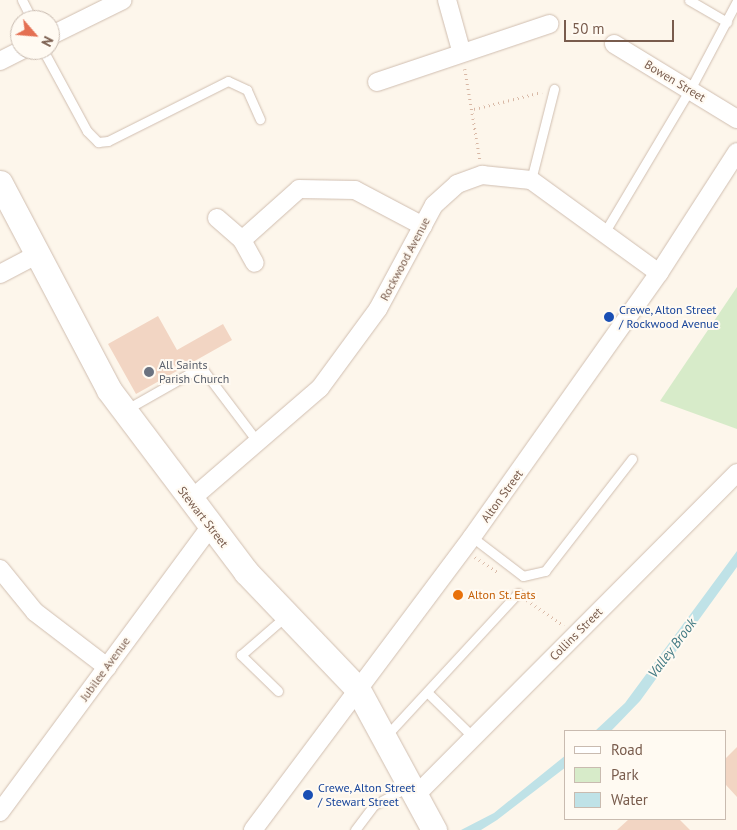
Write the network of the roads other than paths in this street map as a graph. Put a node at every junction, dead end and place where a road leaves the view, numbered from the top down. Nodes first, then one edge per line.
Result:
1 (123, 0) edge
2 (446, 0) edge
3 (689, 0) edge
4 (737, 1) edge
5 (727, 22) junction
6 (549, 24) dead end
7 (60, 31) edge
8 (614, 44) dead end
9 (461, 50) junction
10 (48, 60) edge
11 (377, 82) dead end
12 (554, 89) road end
13 (690, 90) junction
14 (260, 119) dead end
15 (737, 119) edge
16 (737, 152) edge
17 (531, 180) junction
18 (0, 183) edge
19 (218, 218) dead end
20 (423, 226) junction
21 (603, 235) junction
22 (242, 240) junction
23 (38, 254) junction
24 (255, 263) dead end
25 (659, 273) junction
26 (0, 274) edge
27 (123, 412) junction
28 (258, 441) junction
29 (632, 459) dead end
30 (737, 473) edge
31 (189, 501) junction
32 (210, 526) junction
33 (468, 543) junction
34 (0, 569) edge
35 (518, 593) road end
36 (286, 616) junction
37 (107, 667) junction
38 (357, 688) junction
39 (278, 691) dead end
40 (428, 694) junction
41 (385, 737) junction
42 (473, 737) junction
43 (413, 791) junction
44 (0, 812) edge
45 (253, 830) edge
46 (355, 830) edge
47 (434, 830) edge

1 - 7 street
2 - 9 street
3 - 5 lane
4 - 5 lane
5 - 13 lane
6 - 9 street
8 - 13 street, Bowen Street
9 - 11 street
10 - 14 lane
12 - 17 lane
13 - 15 street, Bowen Street
13 - 21 lane
16 - 25 street, Alton Street
17 - 20 street, Rockwood Avenue
17 - 21 street
18 - 23 street, Stewart Street
19 - 22 street
20 - 22 street
20 - 28 street, Rockwood Avenue
21 - 25 street
22 - 24 street
23 - 26 street
23 - 27 street, Stewart Street
25 - 33 street, Alton Street
27 - 28 lane
27 - 31 street, Stewart Street
28 - 31 street, Rockwood Avenue
29 - 33 lane
30 - 42 street, Collins Street
31 - 32 street, Stewart Street
32 - 36 street, Stewart Street
32 - 37 street, Jubilee Avenue
33 - 38 street, Alton Street
34 - 37 street
35 - 40 lane
36 - 38 street, Stewart Street
36 - 39 lane
37 - 44 street, Jubilee Avenue
38 - 41 street, Stewart Street
38 - 45 street, Alton Street
40 - 41 lane
40 - 42 lane
41 - 43 street, Stewart Street
42 - 43 street, Collins Street
43 - 46 lane
43 - 47 street, Stewart Street

